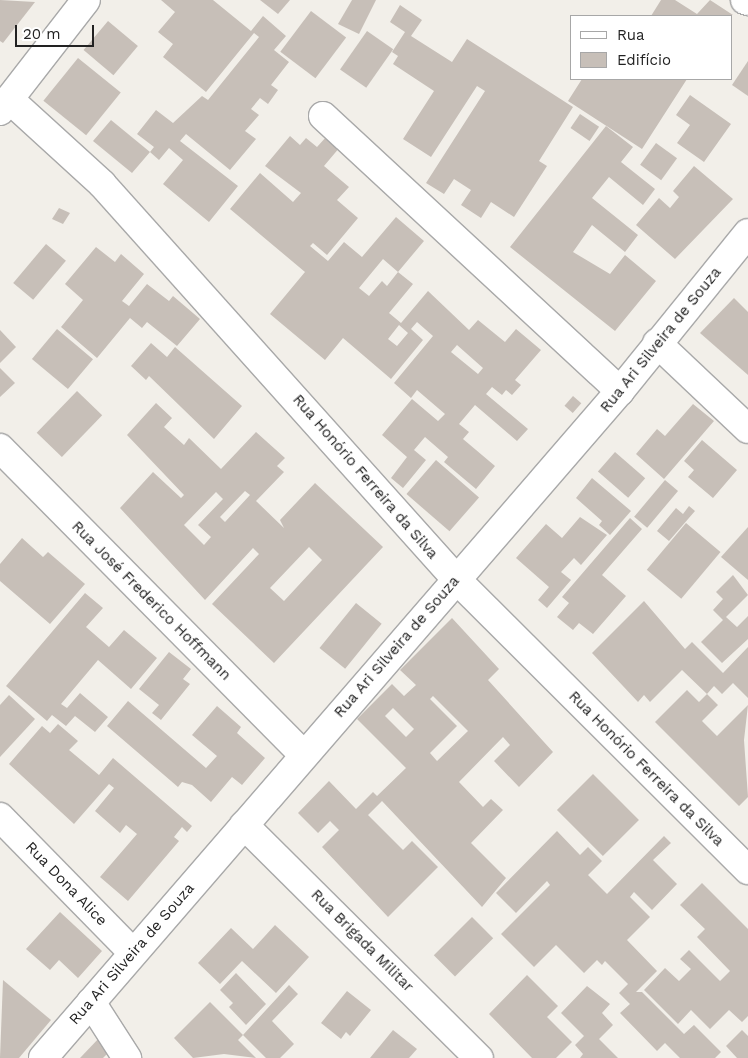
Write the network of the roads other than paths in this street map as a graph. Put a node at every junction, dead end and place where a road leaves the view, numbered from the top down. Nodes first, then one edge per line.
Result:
1 (86, 0) edge
2 (5, 105) edge
3 (323, 116) dead end
4 (748, 233) edge
5 (657, 343) junction
6 (620, 391) junction
7 (748, 430) edge
8 (0, 448) edge
9 (457, 580) junction
10 (303, 754) junction
11 (0, 817) edge
12 (244, 825) junction
13 (748, 870) edge
14 (132, 952) junction
15 (91, 1002) junction
16 (43, 1058) edge
17 (127, 1058) edge
18 (479, 1058) edge

1 - 2 street
2 - 9 street, Rua Honório Ferreira da Silva
3 - 6 street
4 - 5 street, Rua Ari Silveira de Souza
5 - 6 street, Rua Ari Silveira de Souza
5 - 7 street
6 - 9 street, Rua Ari Silveira de Souza
8 - 10 street, Rua José Frederico Hoffmann
9 - 10 street, Rua Ari Silveira de Souza
9 - 13 street, Rua Honório Ferreira da Silva
10 - 12 street, Rua Ari Silveira de Souza
11 - 14 street, Rua Dona Alice
12 - 14 street, Rua Ari Silveira de Souza
12 - 18 street, Rua Brigada Militar
14 - 15 street, Rua Ari Silveira de Souza
15 - 16 street, Rua Ari Silveira de Souza
15 - 17 street

